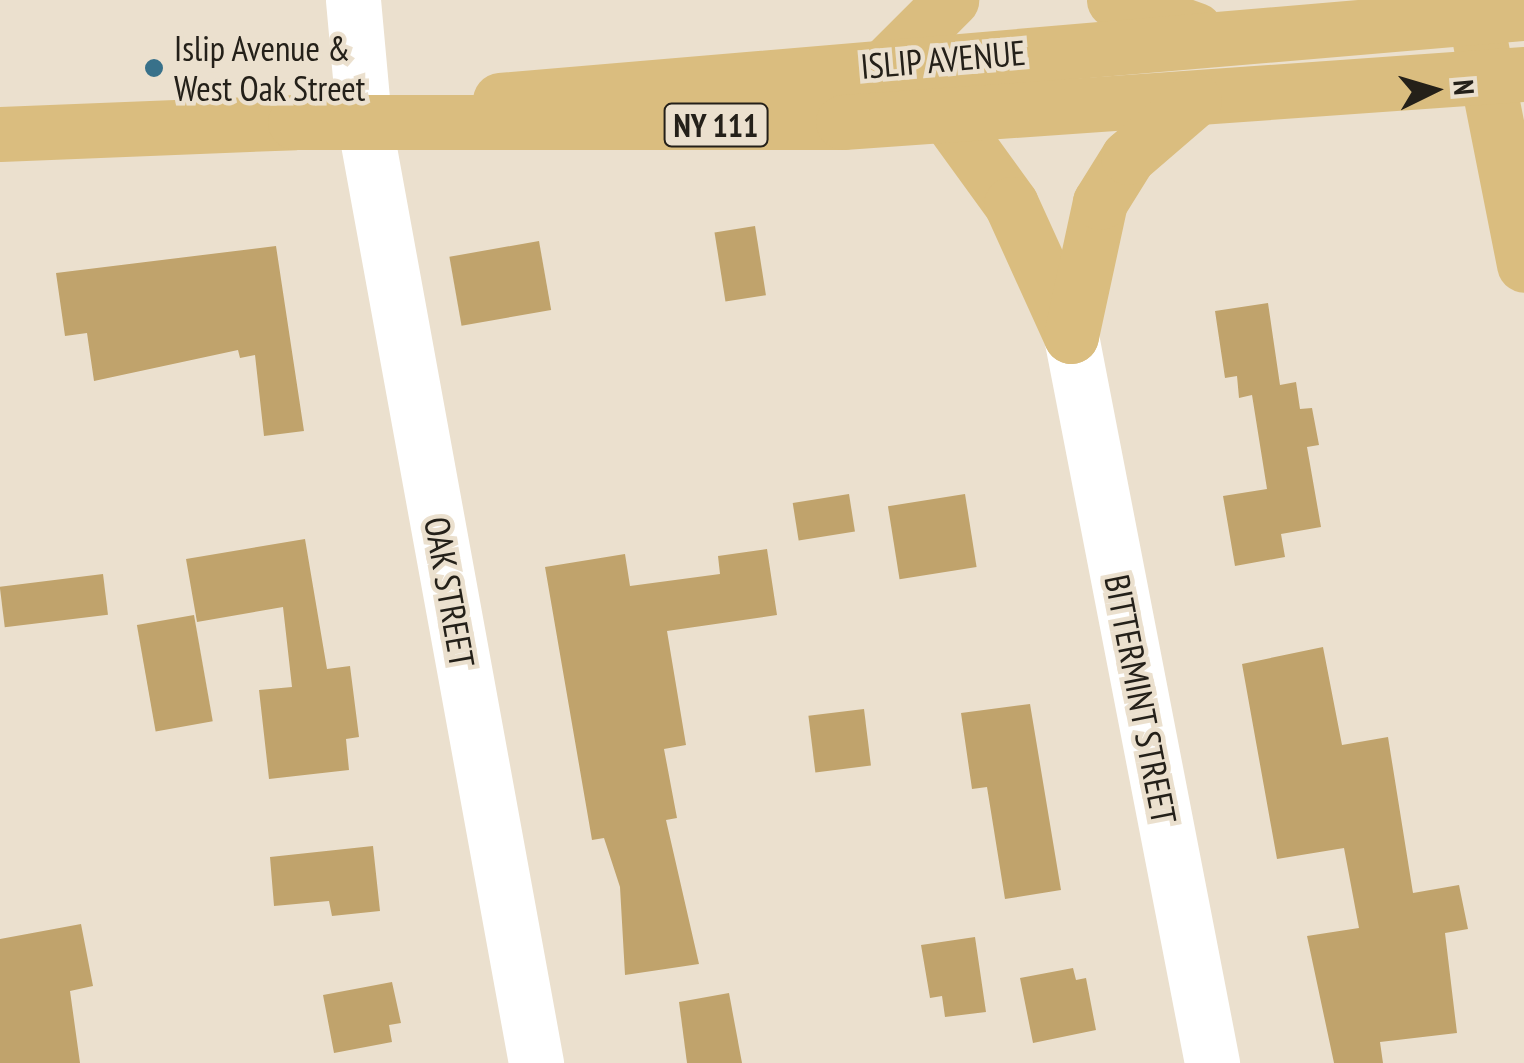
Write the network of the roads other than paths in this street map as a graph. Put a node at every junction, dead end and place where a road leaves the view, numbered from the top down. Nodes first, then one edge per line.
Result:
1 (353, 0) edge
2 (950, 0) edge
3 (1114, 0) edge
4 (1472, 0) edge
5 (1524, 14) edge
6 (1213, 36) junction
7 (887, 64) junction
8 (1524, 74) edge
9 (1194, 100) junction
10 (948, 118) junction
11 (364, 121) junction
12 (0, 134) edge
13 (1524, 266) edge
14 (1071, 336) junction
15 (536, 1063) edge
16 (1212, 1063) edge

1 - 11 street, OAK STREET
2 - 7 main road
3 - 6 main road
4 - 13 main road
5 - 6 main road, ISLIP AVENUE / NY 111
6 - 7 main road, ISLIP AVENUE / NY 111
7 - 11 main road, ISLIP AVENUE / NY 111
8 - 9 main road, ISLIP AVENUE / NY 111
9 - 10 main road, ISLIP AVENUE / NY 111
9 - 14 main road
10 - 11 main road, ISLIP AVENUE / NY 111
10 - 14 main road
11 - 12 main road, ISLIP AVENUE / NY 111
11 - 15 street, OAK STREET
14 - 16 street, BITTERMINT STREET

